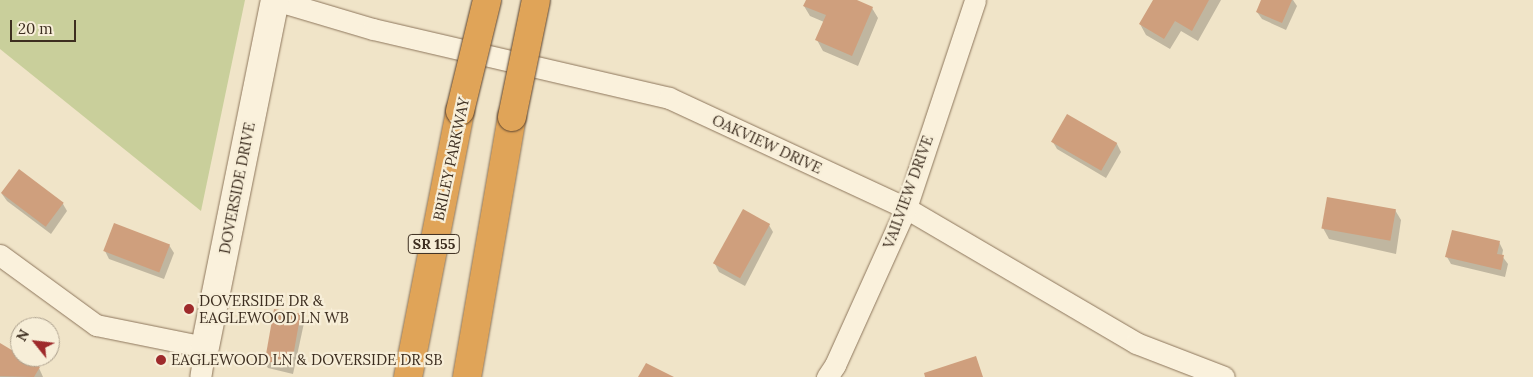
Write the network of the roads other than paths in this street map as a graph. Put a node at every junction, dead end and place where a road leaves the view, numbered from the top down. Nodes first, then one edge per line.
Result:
1 (275, 0) edge
2 (487, 0) edge
3 (536, 0) edge
4 (974, 0) edge
5 (906, 208) junction
6 (0, 255) edge
7 (206, 347) junction
8 (200, 377) edge
9 (408, 377) edge
10 (467, 377) edge
11 (827, 377) edge
12 (1224, 377) edge

1 - 5 street, OAKVIEW DRIVE
1 - 7 street, DOVERSIDE DRIVE
2 - 9 highway, BRILEY PARKWAY / SR 155, bridge
3 - 10 highway, bridge
4 - 5 street, VAILVIEW DRIVE
5 - 11 street, VAILVIEW DRIVE
5 - 12 street, OAKVIEW DRIVE
6 - 7 street
7 - 8 street, DOVERSIDE DRIVE

